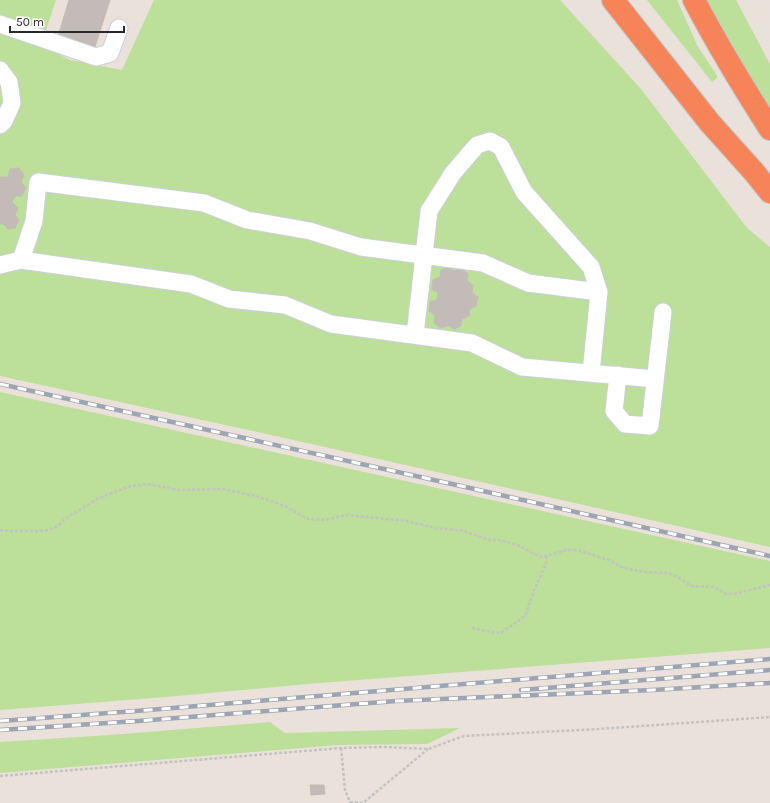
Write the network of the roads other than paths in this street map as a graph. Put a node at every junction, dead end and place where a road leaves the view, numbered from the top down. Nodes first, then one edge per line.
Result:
1 (613, 0) edge
2 (694, 0) edge
3 (0, 24) edge
4 (119, 28) dead end
5 (0, 70) edge
6 (0, 125) edge
7 (770, 129) edge
8 (770, 192) edge
9 (424, 256) junction
10 (20, 260) junction
11 (0, 265) edge
12 (599, 292) junction
13 (663, 312) dead end
14 (415, 335) junction
15 (591, 373) junction
16 (618, 375) junction
17 (655, 379) junction

1 - 8 highway
2 - 7 highway
3 - 4 lane
5 - 6 lane
9 - 10 lane
9 - 12 lane
9 - 12 lane
9 - 14 lane
10 - 11 lane
10 - 14 lane
12 - 15 lane
13 - 17 lane
14 - 15 lane
15 - 16 lane
16 - 17 lane
16 - 17 lane

